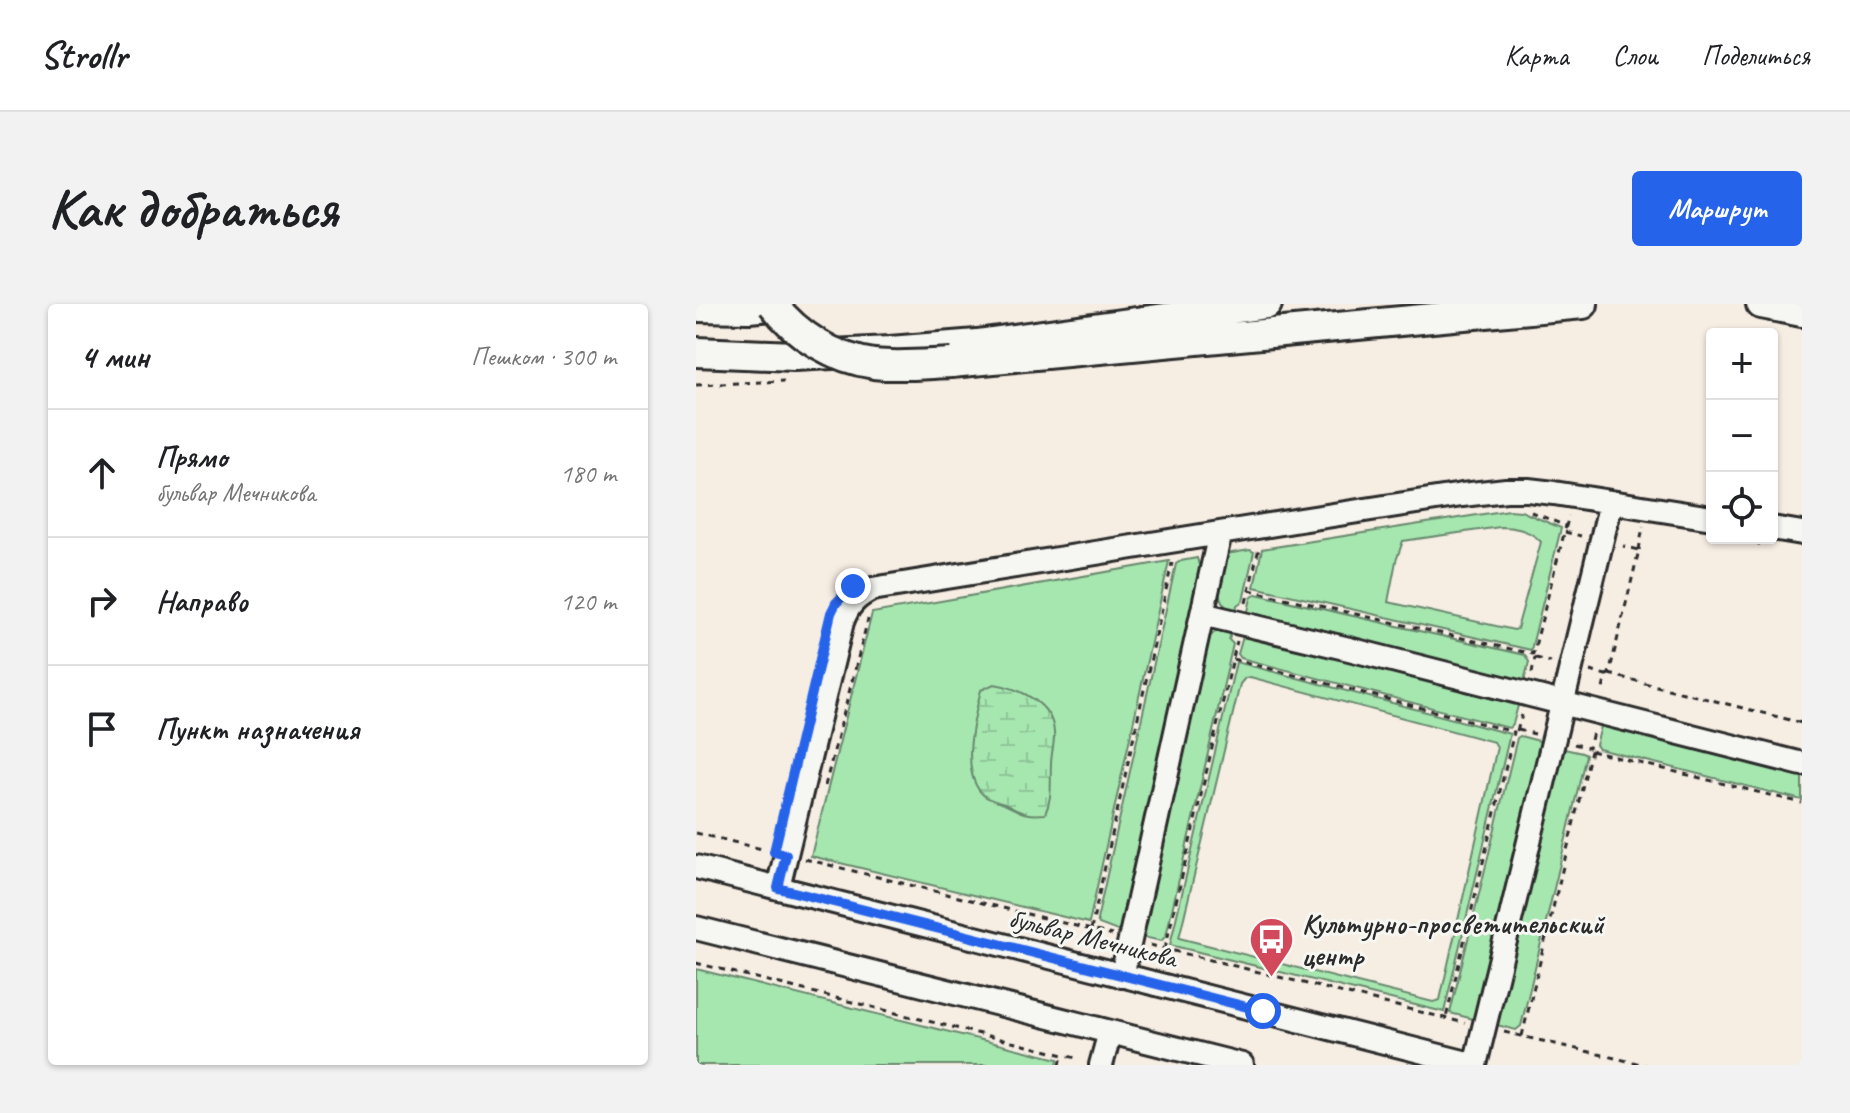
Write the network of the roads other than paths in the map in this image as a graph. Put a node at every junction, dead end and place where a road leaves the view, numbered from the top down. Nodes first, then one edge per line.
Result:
1 (773, 304) edge
2 (1267, 304) edge
3 (1583, 304) edge
4 (1761, 304) edge
5 (696, 305) edge
6 (1802, 312) edge
7 (696, 352) edge
8 (1611, 502) junction
9 (1706, 517) edge
10 (1778, 529) edge
11 (1220, 533) junction
12 (1802, 533) edge
13 (1202, 614) junction
14 (1562, 704) junction
15 (1802, 764) edge
16 (696, 867) edge
17 (778, 888) junction
18 (696, 928) edge
19 (1122, 976) junction
20 (1110, 1032) junction
21 (1102, 1065) edge
22 (1242, 1065) edge
23 (1475, 1065) edge

1 - 3 main road, bridge
1 - 5 highway
2 - 7 main road
4 - 6 main road
8 - 9 street
8 - 11 street
8 - 14 street
10 - 12 street
11 - 13 street
11 - 17 street
13 - 14 street
13 - 19 street
14 - 15 street
14 - 23 street
16 - 17 street, бульвар Мечникова
17 - 19 street, бульвар Мечникова
18 - 20 street
19 - 23 street, бульвар Мечникова
20 - 21 street
20 - 22 street

